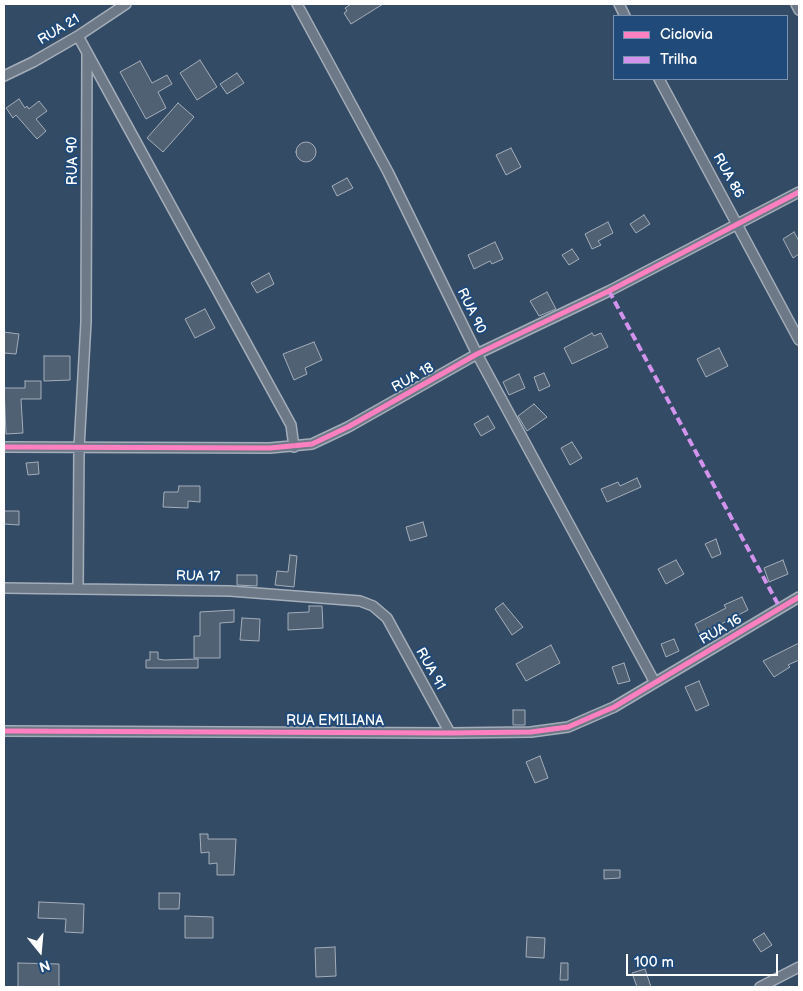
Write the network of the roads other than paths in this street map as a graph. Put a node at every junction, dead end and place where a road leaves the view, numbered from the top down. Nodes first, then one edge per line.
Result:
1 (126, 4) edge
2 (297, 4) edge
3 (796, 4) edge
4 (799, 10) edge
5 (78, 36) junction
6 (87, 54) junction
7 (4, 76) edge
8 (660, 80) edge
9 (799, 192) edge
10 (739, 225) junction
11 (799, 340) edge
12 (477, 354) junction
13 (4, 447) edge
14 (294, 447) junction
15 (79, 448) junction
16 (4, 588) edge
17 (78, 589) junction
18 (799, 597) edge
19 (386, 618) joint
20 (654, 682) junction
21 (4, 731) edge
22 (450, 733) junction
23 (799, 967) edge
24 (760, 987) edge

1 - 5 street, RUA 21
2 - 12 street, RUA 90
3 - 4 street
5 - 6 street
5 - 7 street, RUA 21
6 - 14 street
6 - 15 street, RUA 90
8 - 10 street, RUA 86
9 - 10 street, RUA 18
10 - 11 street, RUA 86
10 - 12 street, RUA 18
12 - 14 street, RUA 18
12 - 20 street, RUA 90
13 - 15 street, RUA 18
14 - 15 street, RUA 18
15 - 17 street, RUA 90
16 - 17 street, RUA 17
17 - 19 street, RUA 17
18 - 20 street, RUA 16
19 - 22 street, RUA 91
20 - 22 street, RUA EMILIANA
21 - 22 street, RUA EMILIANA
23 - 24 street

